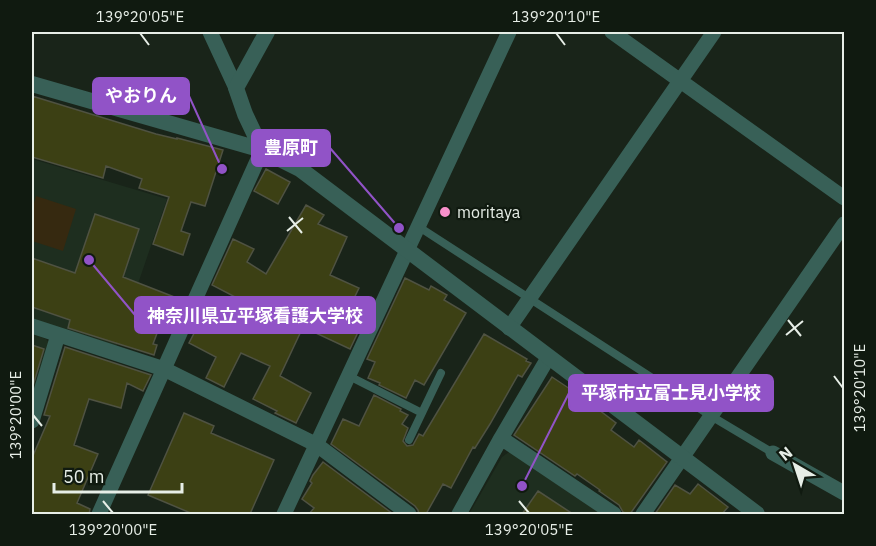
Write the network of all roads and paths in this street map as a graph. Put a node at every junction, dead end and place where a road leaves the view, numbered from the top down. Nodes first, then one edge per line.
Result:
1 (210, 32) edge
2 (267, 32) edge
3 (509, 32) edge
4 (612, 32) edge
5 (714, 32) edge
6 (680, 80) junction
7 (32, 84) edge
8 (236, 88) junction
9 (262, 150) junction
10 (844, 198) edge
11 (844, 224) edge
12 (419, 227) junction
13 (407, 249) junction
14 (529, 299) junction
15 (32, 326) edge
16 (509, 328) junction
17 (58, 335) junction
18 (548, 358) junction
19 (164, 369) junction
20 (441, 373) dead end
21 (349, 376) junction
22 (422, 413) junction
23 (711, 416) junction
24 (32, 421) edge
25 (501, 438) junction
26 (409, 440) dead end
27 (317, 445) junction
28 (773, 453) joint
29 (682, 458) junction
30 (844, 493) edge
31 (99, 514) edge
32 (284, 514) edge
33 (409, 514) edge
34 (459, 514) edge
35 (615, 514) edge
36 (643, 514) edge
37 (757, 514) edge

1 - 8 street
2 - 8 street
3 - 12 street
4 - 6 street
5 - 6 street
6 - 10 street
6 - 14 street
7 - 9 street
8 - 9 street
9 - 13 street
9 - 19 street
11 - 23 street
12 - 13 street
12 - 14 lane
13 - 16 street
13 - 21 street
14 - 16 street
14 - 23 lane
15 - 17 street
16 - 18 street
17 - 19 street
17 - 24 street
18 - 25 street
18 - 29 street
19 - 27 street
19 - 31 street
20 - 22 lane
21 - 22 lane
21 - 27 street
22 - 26 lane
23 - 28 lane
23 - 29 street
25 - 34 street
25 - 35 street
27 - 32 street
27 - 33 street
28 - 30 street
29 - 36 street
29 - 37 street

